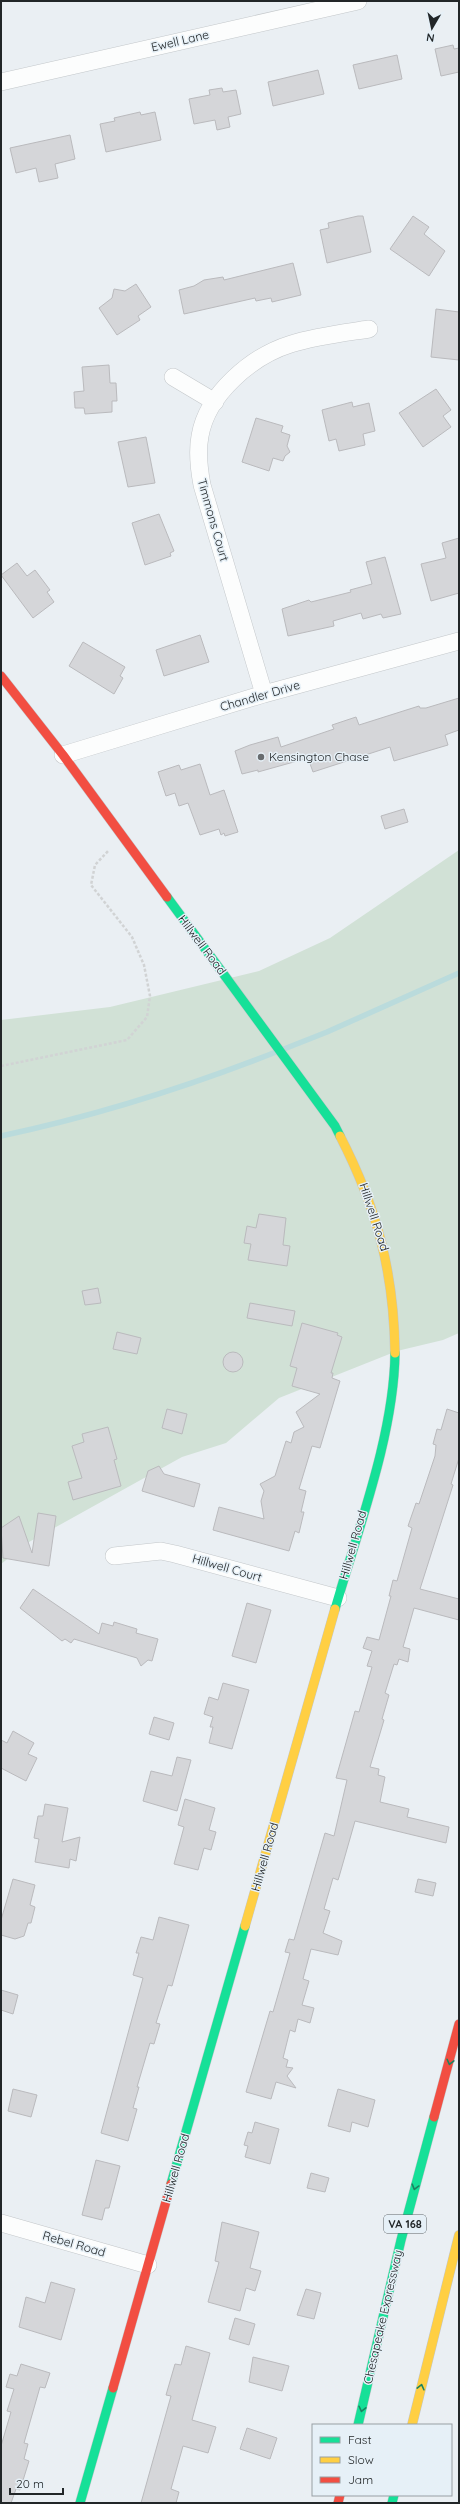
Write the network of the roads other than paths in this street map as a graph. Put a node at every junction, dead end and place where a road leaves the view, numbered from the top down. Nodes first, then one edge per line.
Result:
1 (358, 1) edge
2 (1, 82) edge
3 (369, 329) dead end
4 (173, 377) dead end
5 (215, 402) junction
6 (459, 641) edge
7 (1, 676) edge
8 (264, 694) junction
9 (63, 755) junction
10 (114, 1556) dead end
11 (338, 1598) junction
12 (459, 2024) edge
13 (1, 2223) edge
14 (459, 2235) edge
15 (148, 2265) junction
16 (358, 2424) edge
17 (412, 2424) edge
18 (80, 2503) edge

1 - 2 street, Ewell Lane
3 - 5 street, Timmons Court
4 - 5 street
5 - 8 street, Timmons Court
6 - 8 street, Chandler Drive
7 - 9 main road, Hillwell Road
8 - 9 street, Chandler Drive
9 - 11 main road, Hillwell Road
10 - 11 street, Hillwell Court
11 - 15 main road, Hillwell Road
12 -> 16 main road, Chesapeake Expressway / VA 168
13 - 15 street, Rebel Road
17 -> 14 main road
15 - 18 main road, Hillwell Road

